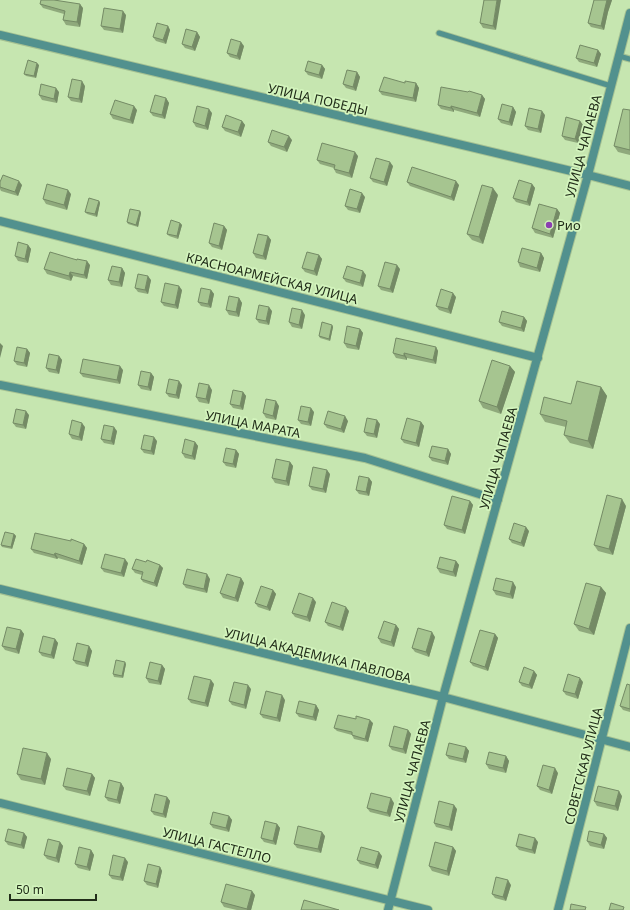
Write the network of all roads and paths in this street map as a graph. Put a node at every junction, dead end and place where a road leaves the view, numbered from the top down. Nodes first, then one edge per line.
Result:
1 (630, 14) edge
2 (439, 33) dead end
3 (0, 35) edge
4 (619, 56) junction
5 (630, 59) edge
6 (611, 86) junction
7 (588, 175) junction
8 (630, 186) edge
9 (0, 221) edge
10 (538, 358) junction
11 (0, 385) edge
12 (498, 500) junction
13 (0, 589) edge
14 (630, 628) edge
15 (443, 697) junction
16 (602, 740) junction
17 (630, 747) edge
18 (0, 803) edge
19 (390, 901) junction
20 (388, 910) edge
21 (428, 910) edge
22 (558, 910) edge

1 - 4 street, УЛИЦА ЧАПАЕВА
2 - 6 lane
3 - 7 street, УЛИЦА ПОБЕДЫ
4 - 5 lane
4 - 6 street, УЛИЦА ЧАПАЕВА
6 - 7 street, УЛИЦА ЧАПАЕВА
7 - 8 street, УЛИЦА ПОБЕДЫ
7 - 10 street, УЛИЦА ЧАПАЕВА
9 - 10 street, КРАСНОАРМЕЙСКАЯ УЛИЦА
10 - 12 street, УЛИЦА ЧАПАЕВА
11 - 12 street, УЛИЦА МАРАТА
12 - 15 street, УЛИЦА ЧАПАЕВА
13 - 15 street, УЛИЦА АКАДЕМИКА ПАВЛОВА
14 - 16 street, СОВЕТСКАЯ УЛИЦА
15 - 16 street, УЛИЦА АКАДЕМИКА ПАВЛОВА
15 - 19 street, УЛИЦА ЧАПАЕВА
16 - 17 street, УЛИЦА АКАДЕМИКА ПАВЛОВА
16 - 22 street, СОВЕТСКАЯ УЛИЦА
18 - 19 street, УЛИЦА ГАСТЕЛЛО
19 - 20 street, УЛИЦА ЧАПАЕВА
19 - 21 street, УЛИЦА ГАСТЕЛЛО

